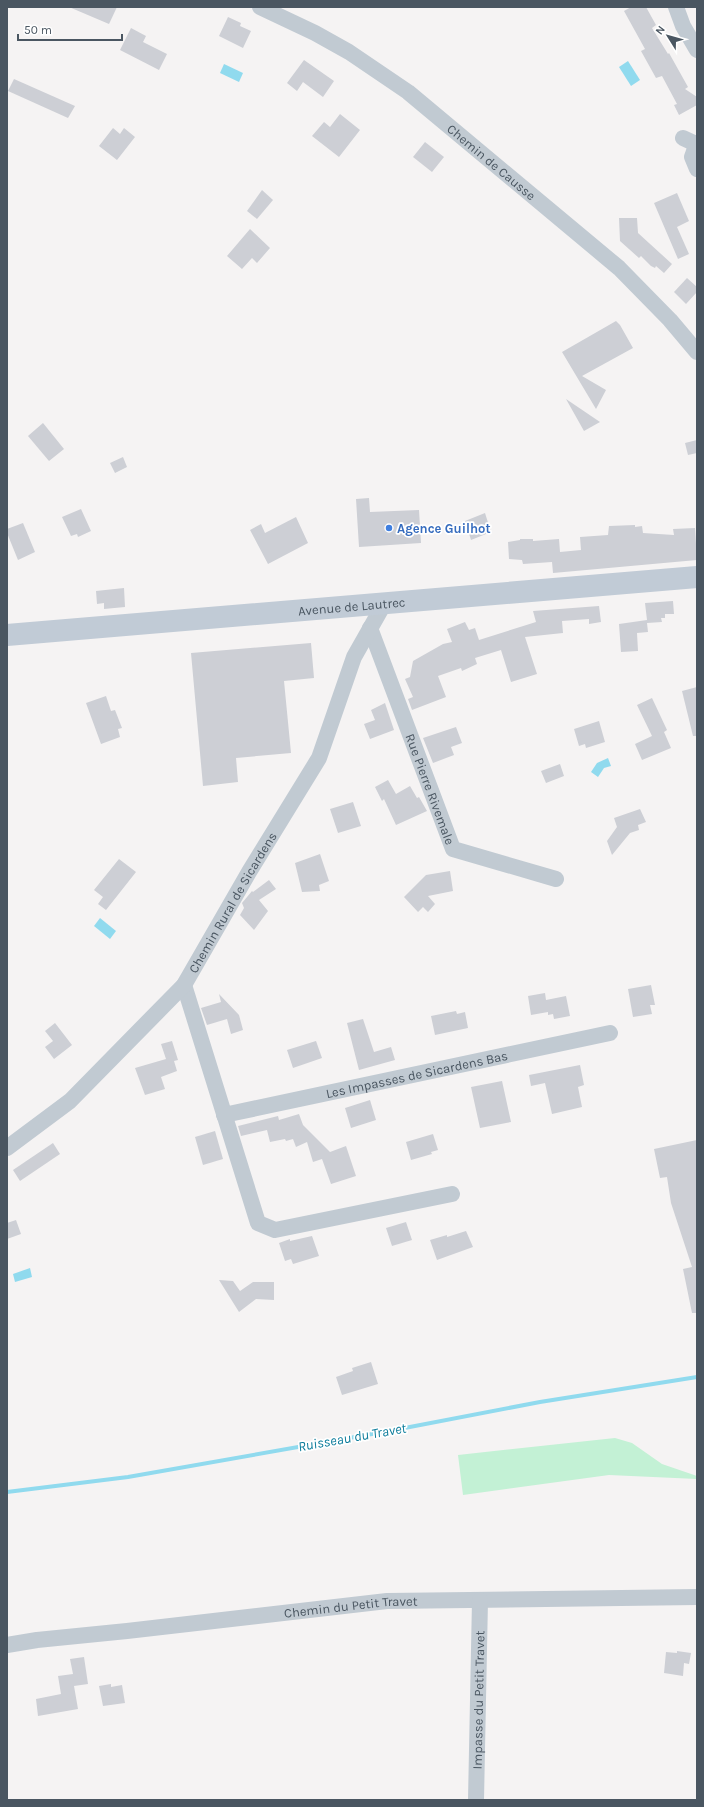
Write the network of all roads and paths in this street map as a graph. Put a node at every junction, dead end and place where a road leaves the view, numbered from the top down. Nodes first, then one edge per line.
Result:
1 (260, 7) edge
2 (676, 7) edge
3 (697, 50) edge
4 (692, 141) edge
5 (697, 170) edge
6 (697, 352) edge
7 (697, 577) edge
8 (384, 604) junction
9 (370, 628) junction
10 (7, 636) edge
11 (556, 879) dead end
12 (184, 985) junction
13 (610, 1033) dead end
14 (224, 1115) junction
15 (7, 1148) edge
16 (452, 1194) dead end
17 (697, 1598) edge
18 (480, 1600) junction
19 (7, 1645) edge
20 (476, 1800) edge

1 - 6 street, Chemin de Causse
2 - 3 street
4 - 5 street
7 - 8 main road, Avenue de Lautrec
8 - 9 street, Chemin Rural de Sicardens
8 - 10 main road, Avenue de Lautrec
9 - 11 street, Rue Pierre Rivemale
9 - 12 street, Chemin Rural de Sicardens
12 - 14 street
12 - 15 street, Chemin Rural de Sicardens
13 - 14 street, Les Impasses de Sicardens Bas
14 - 16 street
17 - 18 street, Chemin du Petit Travet
18 - 19 street, Chemin du Petit Travet
18 - 20 street, Impasse du Petit Travet

